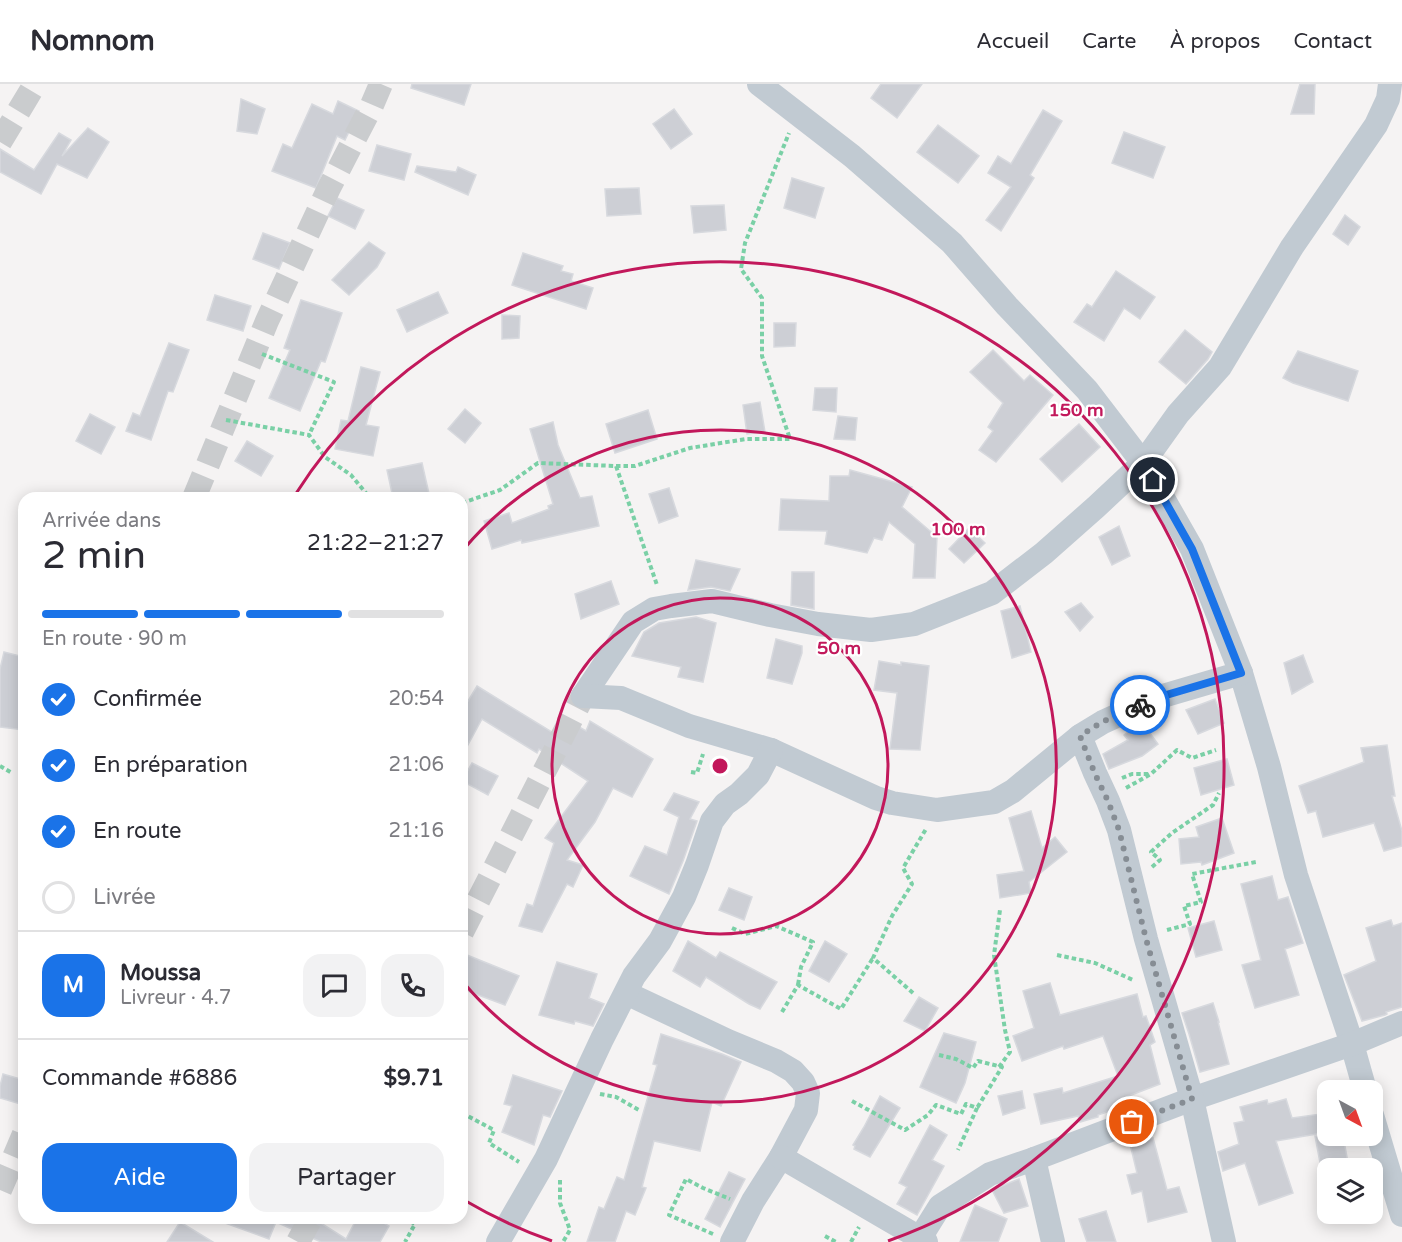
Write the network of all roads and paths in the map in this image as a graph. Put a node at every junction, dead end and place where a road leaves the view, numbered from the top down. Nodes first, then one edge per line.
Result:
1 (759, 84) edge
2 (1390, 84) edge
3 (797, 113) junction
4 (262, 354) dead end
5 (226, 420) dead end
6 (309, 435) junction
7 (1143, 463) junction
8 (616, 466) junction
9 (365, 492) edge
10 (468, 501) edge
11 (658, 588) dead end
12 (1241, 673) junction
13 (1080, 736) junction
14 (771, 750) junction
15 (1216, 750) dead end
16 (703, 752) dead end
17 (0, 766) edge
18 (691, 772) dead end
19 (12, 773) dead end
20 (1151, 774) junction
21 (1109, 787) junction
22 (1219, 793) dead end
23 (937, 810) junction
24 (1256, 862) dead end
25 (1149, 870) dead end
26 (1000, 910) dead end
27 (732, 928) dead end
28 (1145, 935) junction
29 (1058, 955) dead end
30 (873, 958) junction
31 (798, 985) junction
32 (626, 993) junction
33 (913, 993) dead end
34 (1163, 997) junction
35 (782, 1012) dead end
36 (1402, 1023) edge
37 (1352, 1044) junction
38 (939, 1055) dead end
39 (999, 1067) junction
40 (1362, 1080) edge
41 (1192, 1099) junction
42 (852, 1101) dead end
43 (977, 1108) junction
44 (468, 1116) edge
45 (1381, 1146) edge
46 (958, 1150) dead end
47 (781, 1157) junction
48 (1034, 1159) junction
49 (537, 1174) junction
50 (736, 1201) dead end
51 (560, 1203) dead end
52 (1402, 1215) edge
53 (415, 1224) edge
54 (825, 1236) dead end
55 (923, 1240) edge
56 (405, 1242) edge
57 (498, 1242) edge
58 (563, 1242) edge
59 (713, 1242) edge
60 (732, 1242) edge
61 (836, 1242) edge
62 (1053, 1242) edge
63 (1224, 1242) edge

1 - 3 street
2 - 7 street
3 - 7 street
3 - 8 path
4 - 6 path
5 - 6 path
6 - 9 path
7 - 12 street
7 - 14 street
8 - 10 path
8 - 11 path
12 - 13 street
12 - 37 street
13 - 21 street
13 - 23 street
14 - 23 street
14 - 32 street
15 - 20 path
16 - 18 path
17 - 19 path
20 - 21 path
20 - 21 path
21 - 28 street
22 - 25 path
23 - 30 path
24 - 28 path
26 - 39 path
27 - 31 path
28 - 34 street
29 - 34 path
30 - 31 path
30 - 33 path
31 - 35 path
32 - 47 street
32 - 49 street
34 - 41 street
36 - 37 street
37 - 40 street
37 - 41 street
38 - 39 path
39 - 43 path
41 - 48 street
41 - 63 street
42 - 43 path
43 - 46 path
44 - 49 path
45 - 52 street
47 - 55 street
47 - 60 street
48 - 55 street
48 - 62 street
49 - 57 street
50 - 59 path
51 - 58 path
53 - 56 path
54 - 61 path

